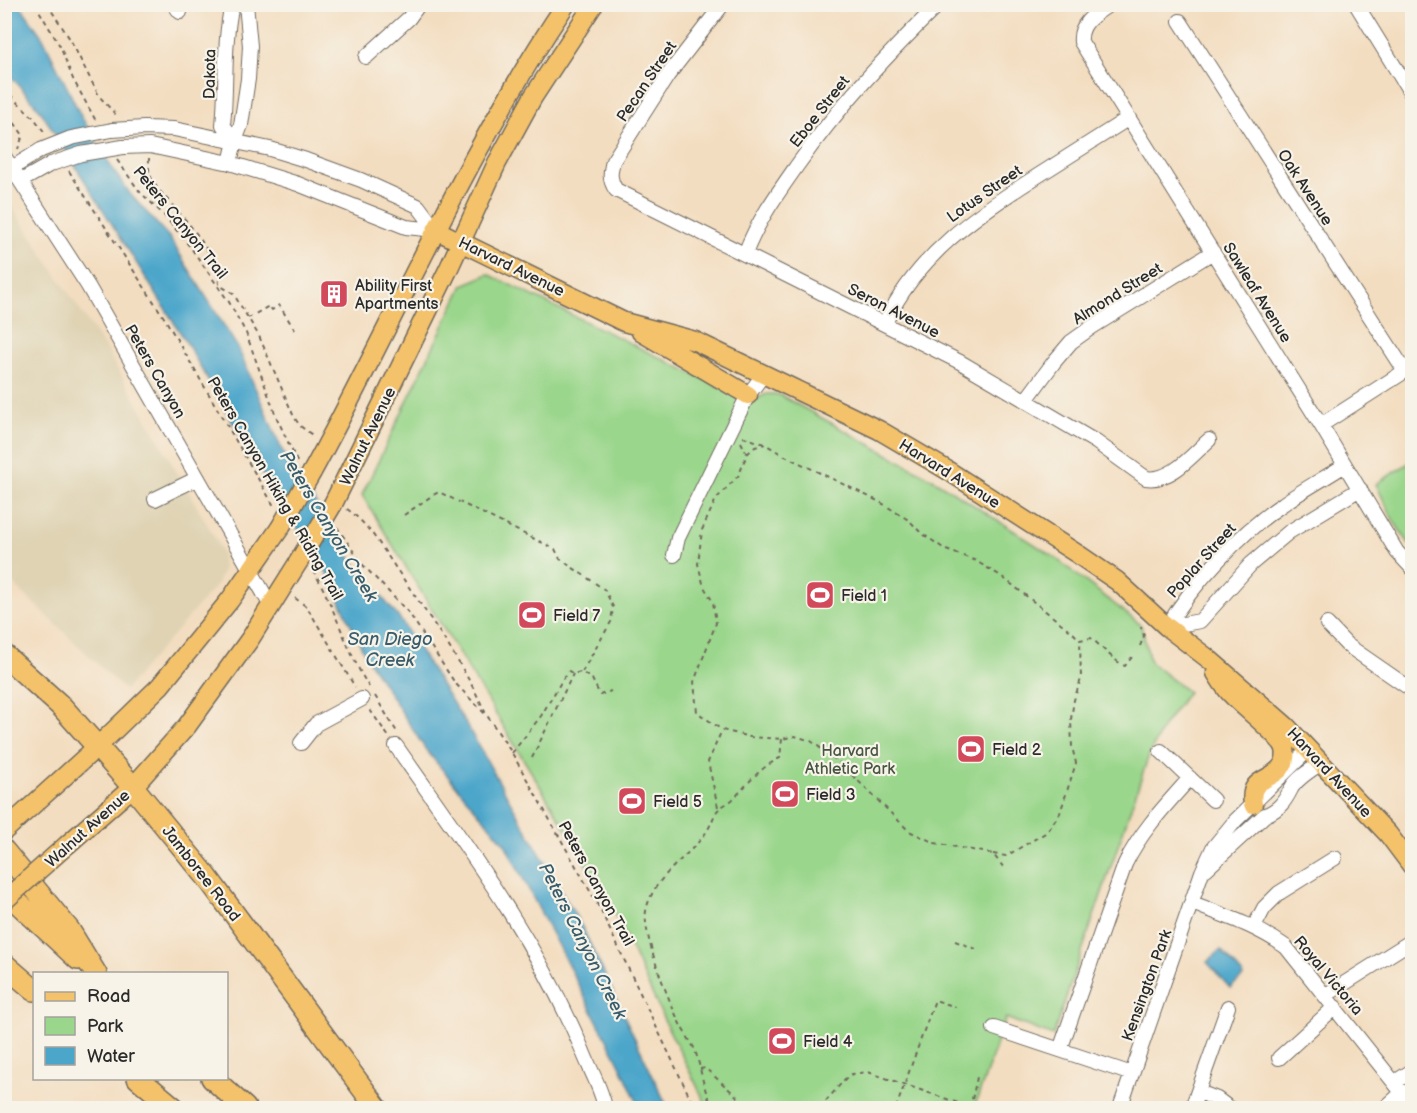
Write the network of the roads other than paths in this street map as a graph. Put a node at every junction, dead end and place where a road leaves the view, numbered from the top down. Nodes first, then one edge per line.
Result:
1 (232, 4) edge
2 (246, 4) edge
3 (419, 4) edge
4 (566, 4) edge
5 (594, 4) edge
6 (723, 4) edge
7 (939, 4) edge
8 (1110, 4) edge
9 (1356, 4) edge
10 (1180, 21) dead end
11 (249, 39) junction
12 (226, 41) junction
13 (366, 57) dead end
14 (1413, 95) edge
15 (1129, 118) junction
16 (235, 141) junction
17 (8, 162) edge
18 (230, 163) junction
19 (21, 182) junction
20 (611, 182) joint
21 (436, 230) junction
22 (461, 241) junction
23 (1213, 252) junction
24 (745, 254) junction
25 (624, 322) junction
26 (885, 323) junction
27 (1409, 369) edge
28 (764, 374) junction
29 (748, 395) junction
30 (1026, 400) junction
31 (1321, 425) junction
32 (1209, 440) dead end
33 (1345, 465) junction
34 (198, 478) junction
35 (1360, 489) junction
36 (155, 499) dead end
37 (674, 555) dead end
38 (1413, 568) edge
39 (251, 570) junction
40 (271, 606) junction
41 (1327, 624) dead end
42 (1167, 627) junction
43 (4, 655) edge
44 (1203, 655) junction
45 (1413, 690) edge
46 (362, 699) road end
47 (398, 741) road end
48 (301, 743) dead end
49 (98, 747) junction
50 (1309, 749) junction
51 (1161, 751) dead end
52 (1320, 764) junction
53 (1190, 778) junction
54 (134, 787) junction
55 (1214, 800) dead end
56 (1259, 810) junction
57 (4, 831) edge
58 (1388, 834) junction
59 (4, 851) edge
60 (1413, 852) edge
61 (1335, 858) dead end
62 (1413, 866) edge
63 (4, 890) edge
64 (4, 902) edge
65 (1192, 903) junction
66 (1254, 927) junction
67 (1410, 942) dead end
68 (4, 964) edge
69 (4, 971) edge
70 (93, 972) edge
71 (94, 972) edge
72 (33, 991) edge
73 (33, 991) edge
74 (1326, 995) junction
75 (1228, 1007) dead end
76 (1335, 1007) junction
77 (994, 1028) dead end
78 (1060, 1050) junction
79 (1279, 1058) dead end
80 (1413, 1071) edge
81 (1132, 1074) junction
82 (140, 1080) edge
83 (214, 1080) edge
84 (1399, 1087) junction
85 (1199, 1092) junction
86 (375, 1105) edge
87 (1413, 1105) edge
88 (174, 1108) edge
89 (245, 1108) edge
90 (605, 1108) edge
91 (1120, 1108) edge
92 (1192, 1108) edge
93 (1229, 1108) edge
94 (1385, 1108) edge

1 - 12 street, Dakota
2 - 11 street
3 - 13 street
4 - 21 main road, Walnut Avenue
5 - 22 main road, Walnut Avenue
6 - 20 street, Pecan Street
7 - 24 street, Eboe Street
8 - 15 street, Sawleaf Avenue
9 - 14 street
10 - 27 street, Oak Avenue
11 - 12 street
11 - 16 street
12 - 16 street, Dakota
15 - 23 street, Sawleaf Avenue
15 - 26 street, Lotus Street
16 - 17 street, Harvard Avenue, bridge
16 - 18 street
16 - 21 street, Harvard Avenue
17 - 19 street, Peters Canyon
18 - 19 street, Harvard Avenue, bridge
18 - 21 street, Harvard Avenue
19 - 34 street, Peters Canyon
20 - 24 street, Seron Avenue
21 - 22 main road, Harvard Avenue
21 - 39 main road, Walnut Avenue, bridge
22 - 25 main road, Harvard Avenue
22 - 40 main road, Walnut Avenue, bridge
23 - 30 street, Almond Street
23 - 31 street, Sawleaf Avenue
24 - 26 street, Seron Avenue
25 - 28 main road, Harvard Avenue
25 - 29 main road
26 - 30 street, Seron Avenue
27 - 31 street
28 - 29 street
28 - 42 main road, Harvard Avenue
29 - 37 street
30 - 32 street, Seron Avenue
31 - 33 street, Sawleaf Avenue
33 - 35 street, Sawleaf Avenue
33 - 42 street, Poplar Street
34 - 36 street
34 - 39 street, Peters Canyon
35 - 38 street, Sawleaf Avenue
35 - 42 street, Poplar Street
39 - 40 street, Peters Canyon
39 - 49 main road, Walnut Avenue
40 - 54 main road, Walnut Avenue
41 - 45 street
42 - 44 main road, Harvard Avenue
43 - 49 highway, Jamboree Road
44 - 50 main road, Harvard Avenue
44 - 56 main road
46 - 48 street
47 - 90 street
49 - 54 highway, Jamboree Road
49 - 57 main road, Walnut Avenue
50 - 52 main road, Harvard Avenue
50 - 56 street, Kensington Park
51 - 53 street
52 - 56 street, Kensington Park
52 - 58 main road, Harvard Avenue
53 - 55 street
53 - 78 street
54 - 64 main road, Walnut Avenue, bridge
54 - 86 highway, Jamboree Road
56 - 65 street, Kensington Park
58 - 60 main road, Harvard Avenue
58 - 62 main road, Harvard Avenue
59 - 71 highway
61 - 66 street
63 - 70 highway
65 - 66 street, Royal Victoria
65 - 81 street, Kensington Park
66 - 74 street, Royal Victoria
67 - 74 street
68 - 72 highway
69 - 73 highway
74 - 76 street, Royal Victoria
75 - 85 street
76 - 79 street
76 - 84 street, Royal Victoria
77 - 78 street
78 - 81 street
80 - 84 street
81 - 91 street, Kensington Park
82 - 88 highway
83 - 89 highway
84 - 87 street, Royal Victoria
84 - 94 street
85 - 92 street
85 - 93 street

